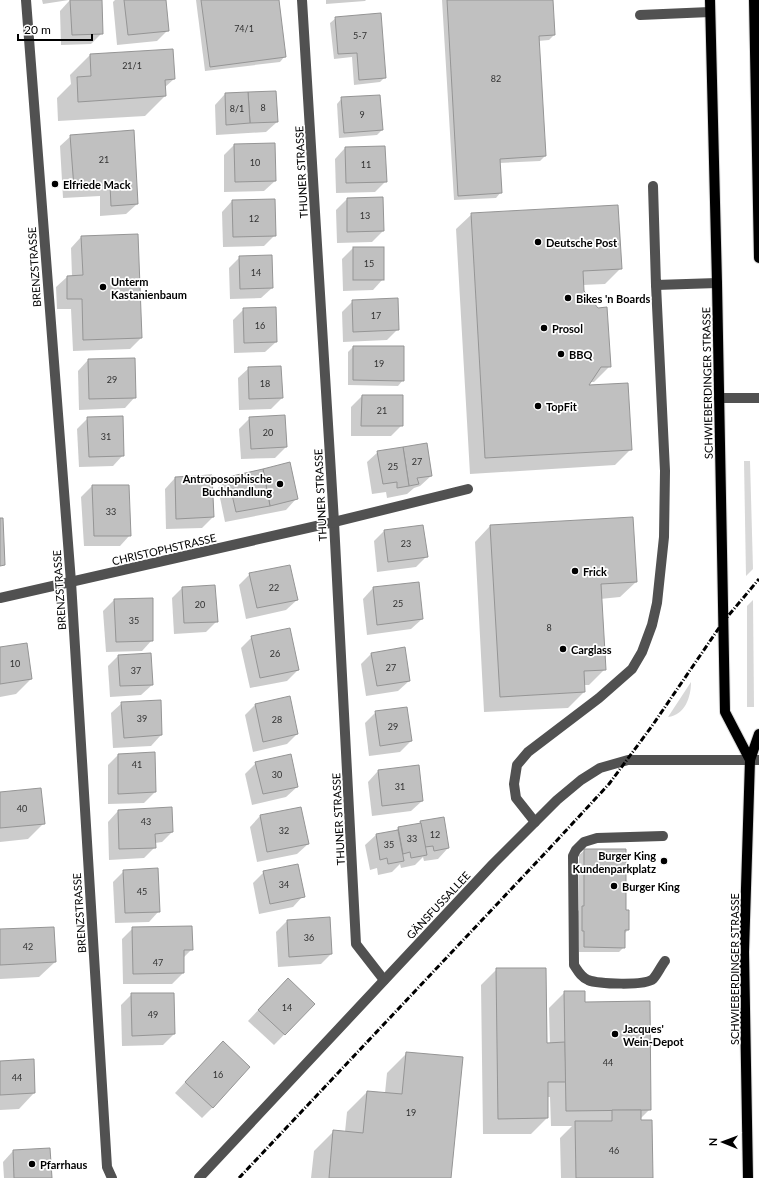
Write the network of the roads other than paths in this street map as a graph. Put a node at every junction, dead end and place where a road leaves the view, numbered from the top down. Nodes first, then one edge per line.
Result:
1 (26, 0) edge
2 (302, 0) edge
3 (710, 0) edge
4 (754, 0) edge
5 (710, 12) junction
6 (640, 16) dead end
7 (653, 186) dead end
8 (759, 258) edge
9 (717, 283) junction
10 (656, 284) junction
11 (719, 398) junction
12 (759, 398) edge
13 (468, 489) dead end
14 (334, 522) junction
15 (71, 582) junction
16 (0, 598) edge
17 (759, 734) edge
18 (755, 760) edge
19 (536, 822) junction
20 (663, 836) dead end
21 (665, 961) dead end
22 (384, 980) junction
23 (112, 1178) edge
24 (199, 1178) edge
25 (748, 1178) edge

1 - 15 street, BRENZSTRASSE
2 - 14 street, THUNER STRASSE
3 - 5 main road, SCHWIEBERDINGER STRASSE
4 - 8 main road
5 - 6 street
5 - 9 main road, SCHWIEBERDINGER STRASSE
7 - 10 street
9 - 10 street
9 - 11 main road, SCHWIEBERDINGER STRASSE
10 - 19 street
11 - 12 street
11 - 18 main road, SCHWIEBERDINGER STRASSE
13 - 14 street, CHRISTOPHSTRASSE
14 - 15 street, CHRISTOPHSTRASSE
14 - 22 street, THUNER STRASSE
15 - 16 street, CHRISTOPHSTRASSE
15 - 23 street, BRENZSTRASSE
17 - 18 main road, SCHWIEBERDINGER STRASSE
18 - 19 street, GÄNSFUSSALLEE
18 - 25 main road, SCHWIEBERDINGER STRASSE
19 - 22 street, GÄNSFUSSALLEE
20 - 21 street
22 - 24 street, GÄNSFUSSALLEE

